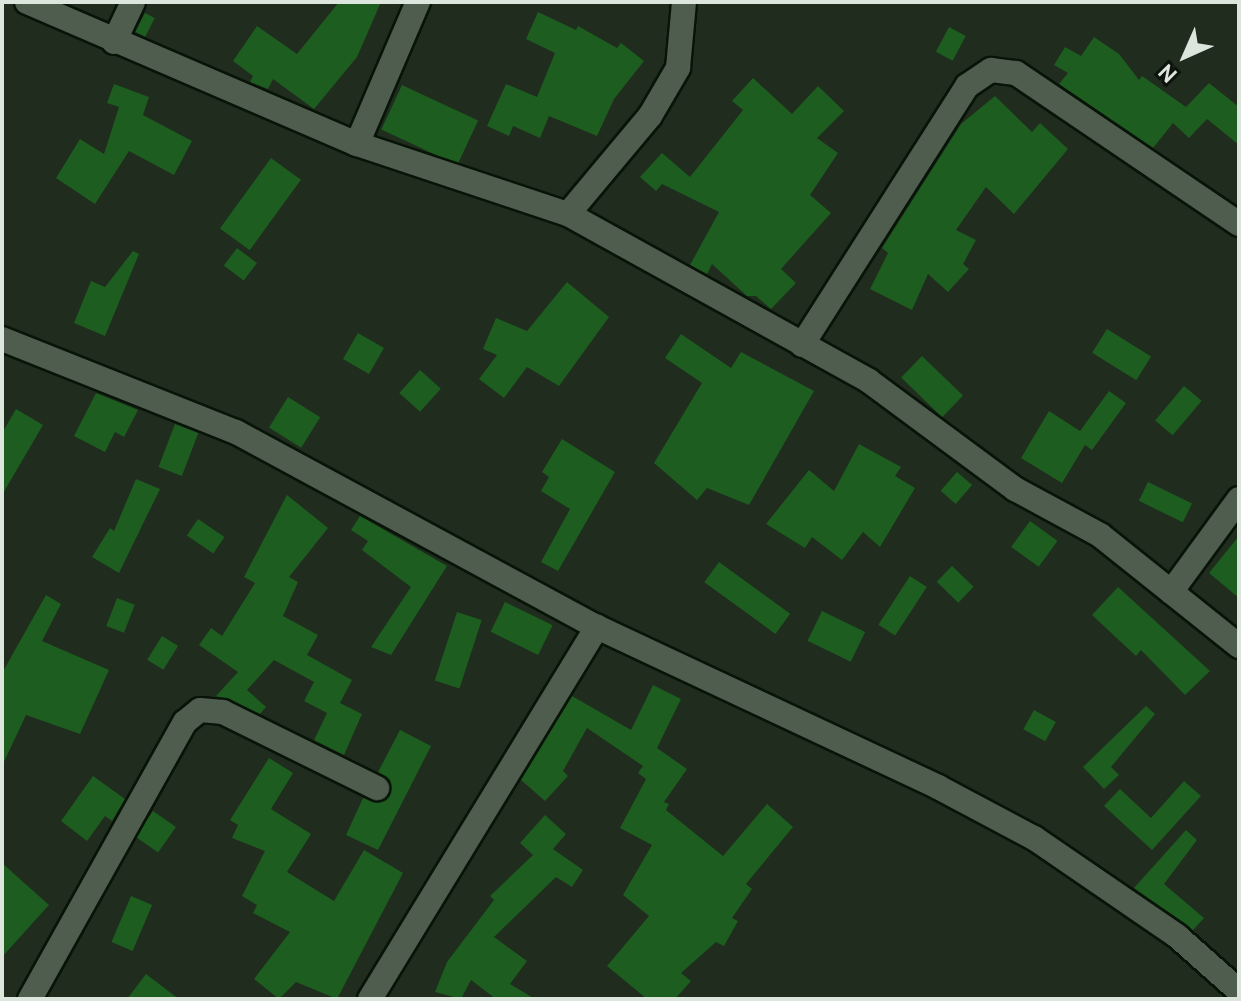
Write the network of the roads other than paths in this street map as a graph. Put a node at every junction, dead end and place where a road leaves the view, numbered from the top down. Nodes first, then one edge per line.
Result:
1 (27, 2) edge
2 (133, 2) edge
3 (418, 2) edge
4 (684, 2) edge
5 (114, 42) junction
6 (357, 144) junction
7 (568, 214) junction
8 (1239, 224) edge
9 (2, 339) edge
10 (802, 345) junction
11 (1239, 499) edge
12 (1171, 592) junction
13 (597, 627) junction
14 (1239, 646) edge
15 (377, 788) dead end
16 (1239, 991) edge
17 (30, 999) edge
18 (370, 999) edge

1 - 5 street
2 - 5 street
3 - 6 street
4 - 7 street
5 - 6 street
6 - 7 street
7 - 10 street
8 - 10 street
9 - 13 street
10 - 12 street
11 - 12 street
12 - 14 street
13 - 16 street
13 - 18 street
15 - 17 street

